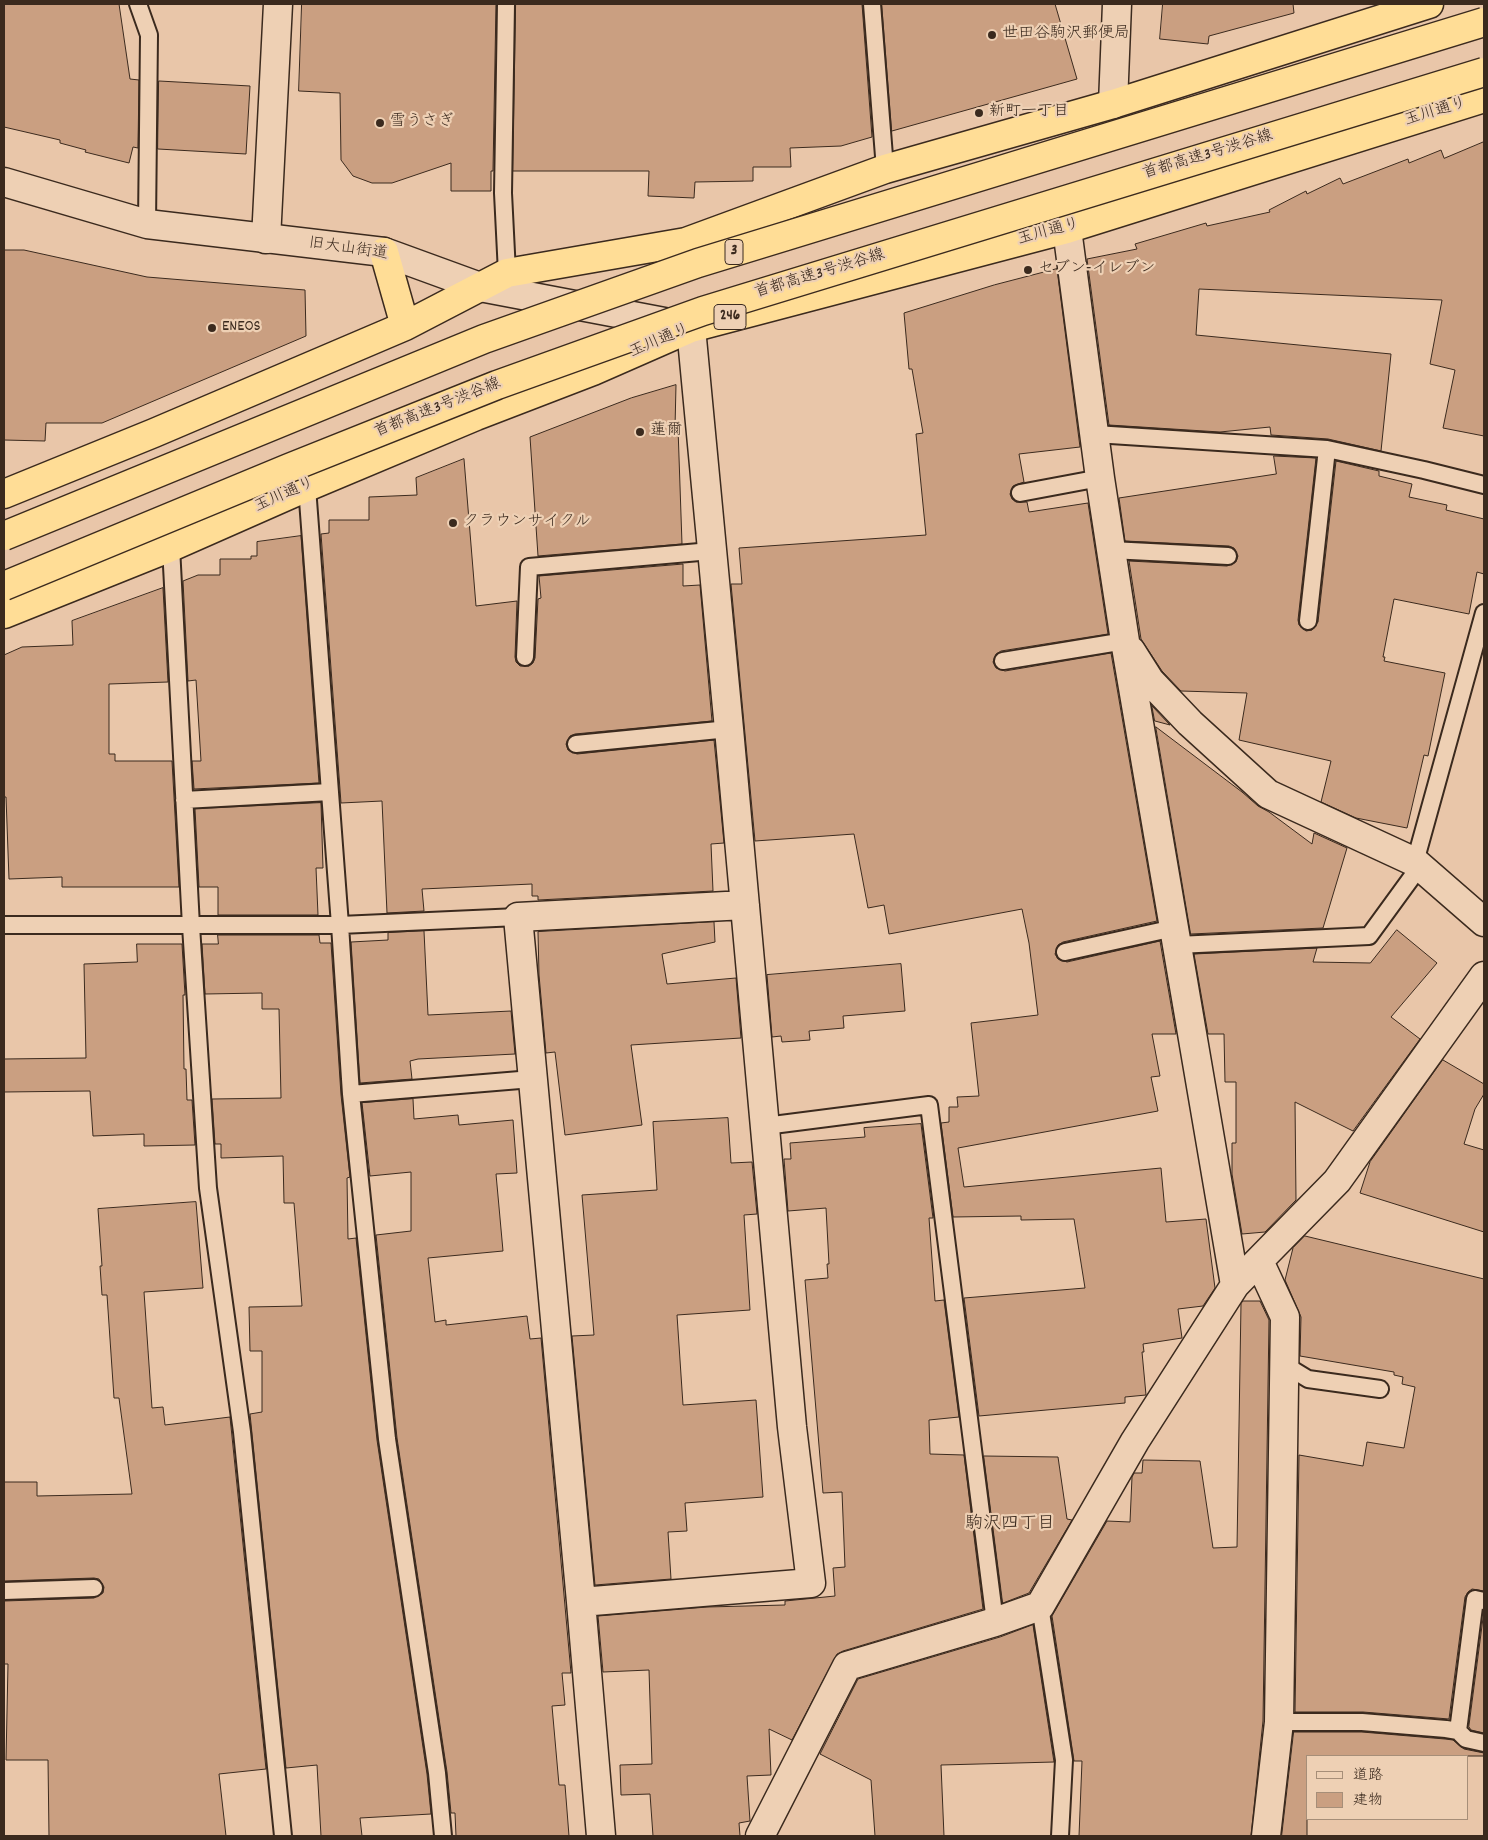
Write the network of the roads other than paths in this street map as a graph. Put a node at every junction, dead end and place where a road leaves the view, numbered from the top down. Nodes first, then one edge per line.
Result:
1 (138, 4) edge
2 (278, 4) edge
3 (506, 4) edge
4 (872, 4) edge
5 (1117, 4) edge
6 (1429, 4) edge
7 (1484, 22) edge
8 (1484, 72) edge
9 (1484, 98) edge
10 (1113, 104) junction
11 (885, 169) junction
12 (4, 182) edge
13 (147, 224) junction
14 (1067, 229) junction
15 (266, 239) junction
16 (384, 252) junction
17 (508, 274) junction
18 (480, 287) junction
19 (405, 326) junction
20 (691, 328) junction
21 (1095, 434) junction
22 (1327, 449) junction
23 (1100, 478) junction
24 (1484, 485) edge
25 (307, 487) junction
26 (1020, 493) dead end
27 (4, 494) edge
28 (4, 536) edge
29 (171, 547) junction
30 (1111, 550) junction
31 (711, 551) junction
32 (1228, 556) dead end
33 (4, 586) edge
34 (1484, 613) edge
35 (4, 614) edge
36 (1308, 621) dead end
37 (1125, 641) junction
38 (525, 657) dead end
39 (1002, 660) dead end
40 (729, 729) junction
41 (576, 744) dead end
42 (330, 792) junction
43 (184, 800) junction
44 (1417, 864) junction
45 (745, 905) junction
46 (518, 916) junction
47 (1484, 922) edge
48 (4, 925) edge
49 (340, 925) junction
50 (191, 926) junction
51 (1175, 936) junction
52 (1066, 952) dead end
53 (1484, 976) edge
54 (532, 1079) junction
55 (351, 1094) junction
56 (765, 1126) junction
57 (1259, 1261) junction
58 (1235, 1285) junction
59 (1285, 1364) junction
60 (1380, 1389) dead end
61 (94, 1588) dead end
62 (4, 1591) edge
63 (1484, 1601) edge
64 (580, 1602) junction
65 (1040, 1606) junction
66 (996, 1622) junction
67 (1279, 1722) junction
68 (1458, 1731) junction
69 (1484, 1743) edge
70 (283, 1836) edge
71 (443, 1836) edge
72 (601, 1836) edge
73 (760, 1836) edge
74 (1060, 1836) edge
75 (1266, 1836) edge

1 - 13 lane
2 - 15 street
3 - 17 lane
4 - 11 lane
5 - 10 street
6 - 10 highway
7 - 28 highway, 3, bridge
8 - 33 highway, 首都高速3号渋谷線, bridge
9 - 14 highway, 玉川通り / 246
10 - 11 highway
11 - 17 highway
12 - 13 street, 旧大山街道
13 - 15 street, 旧大山街道
14 - 20 highway, 玉川通り / 246
14 - 21 street
15 - 16 street, 旧大山街道
16 - 18 street, 旧大山街道
16 - 19 highway
17 - 18 highway
18 - 19 highway
18 - 20 street, 旧大山街道
19 - 27 highway
20 - 25 highway, 玉川通り / 246
20 - 31 street
21 - 22 lane
21 - 23 street
22 - 24 lane
22 - 36 lane
23 - 26 lane
23 - 30 street
25 - 29 highway, 玉川通り / 246
25 - 42 lane
29 - 35 highway, 玉川通り / 246
29 - 43 lane
30 - 32 lane
30 - 37 street
31 - 38 lane
31 - 40 street
34 - 44 lane
37 - 39 lane
37 - 44 street
37 - 51 street
40 - 41 lane
40 - 45 street
42 - 43 lane
42 - 49 lane
43 - 50 lane
44 - 47 street
44 - 51 lane
45 - 46 street
45 - 56 street
46 - 49 lane
46 - 54 street
48 - 50 lane
49 - 50 lane
49 - 55 lane
50 - 70 lane
51 - 52 lane
51 - 58 street
53 - 57 street
54 - 55 lane
54 - 64 street
55 - 71 lane
56 - 64 street
56 - 66 lane
57 - 58 street
57 - 59 street
58 - 65 street
59 - 60 lane
59 - 67 street
61 - 62 lane
63 - 68 lane
64 - 72 street
65 - 66 street
65 - 74 lane
66 - 73 street
67 - 68 lane
67 - 75 street
68 - 69 lane

